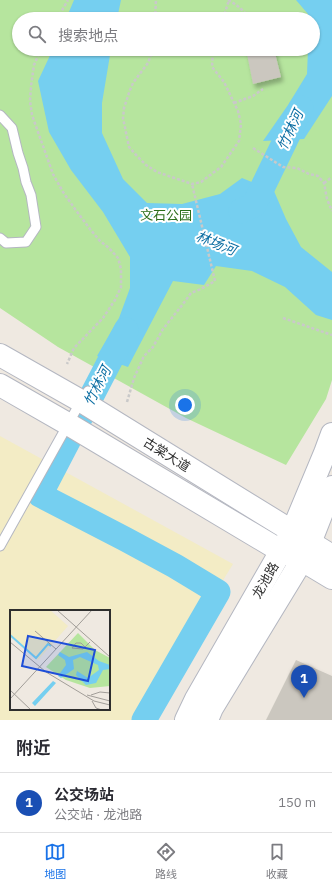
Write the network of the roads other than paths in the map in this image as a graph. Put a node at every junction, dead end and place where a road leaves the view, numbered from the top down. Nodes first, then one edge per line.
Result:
1 (0, 115) edge
2 (0, 238) edge
3 (0, 354) edge
4 (0, 385) edge
5 (84, 396) junction
6 (68, 424) junction
7 (332, 434) edge
8 (332, 486) edge
9 (292, 532) junction
10 (0, 546) edge
11 (281, 551) junction
12 (306, 552) junction
13 (332, 556) edge
14 (332, 578) edge
15 (186, 720) edge
16 (207, 720) edge

1 - 2 lane
3 - 5 main road, 古棠大道
4 - 6 main road, 古棠大道
5 - 6 lane
5 - 9 main road, 古棠大道
6 - 10 lane
6 - 11 main road, 古棠大道
7 - 9 main road, 龙池路
8 - 12 main road, 龙池路
9 - 11 main road, 龙池路
9 - 12 main road, 古棠大道
11 - 12 main road, 古棠大道
11 - 15 main road, 龙池路
12 - 13 main road, 古棠大道
12 - 14 main road, 古棠大道
12 - 16 main road, 龙池路

